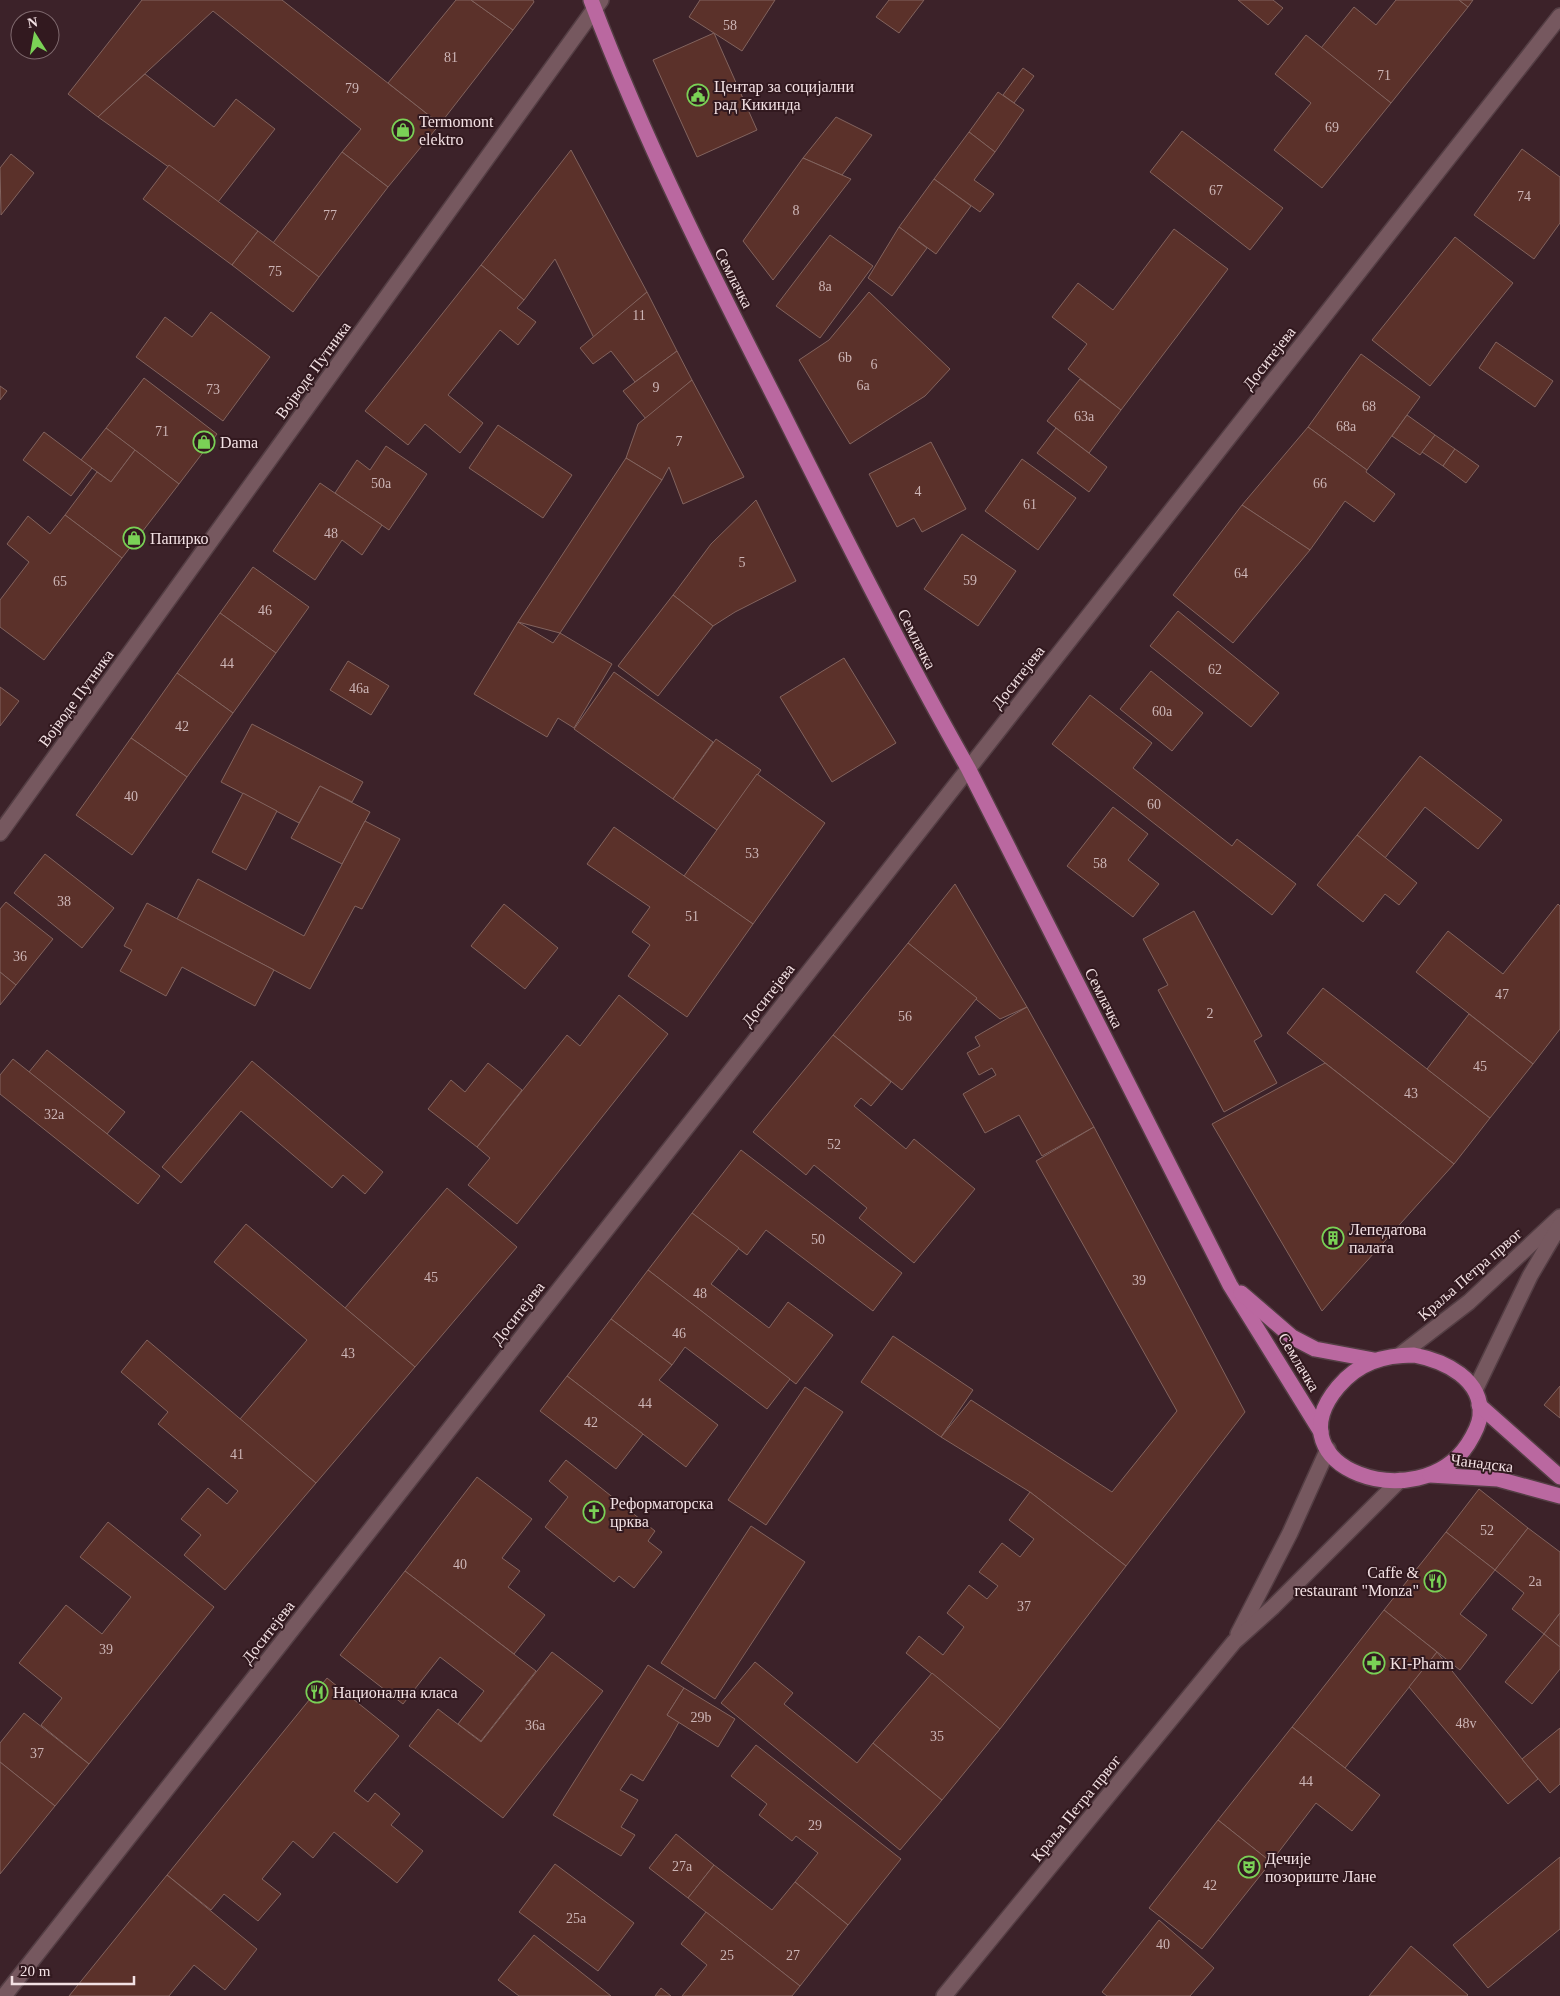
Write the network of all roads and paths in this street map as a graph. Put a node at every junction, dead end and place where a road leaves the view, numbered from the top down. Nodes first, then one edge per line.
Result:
1 (596, 3) edge
2 (1560, 16) edge
3 (968, 768) junction
4 (0, 833) edge
5 (1560, 1217) edge
6 (1560, 1225) edge
7 (1230, 1285) junction
8 (1400, 1355) junction
9 (1374, 1360) junction
10 (1475, 1390) junction
11 (1479, 1406) junction
12 (1321, 1432) junction
13 (1328, 1449) junction
14 (1428, 1474) junction
15 (1560, 1477) edge
16 (1400, 1480) junction
17 (1560, 1496) edge
18 (1234, 1642) junction
19 (4, 1996) edge
20 (944, 1996) edge

1 - 3 main road, Семлачка
1 - 4 street, Војводе Путника
2 - 3 street, Доситејева
3 - 7 main road, Семлачка
3 - 19 street, Доситејева
5 - 8 street, Краља Петра првог
6 - 10 street, Краља Петра првог
7 - 9 main road, Семлачка
7 - 12 main road, Семлачка
8 - 9 main road
8 - 10 main road
9 - 12 main road
10 - 11 main road
11 - 14 main road
11 - 15 main road, Чанадска
12 - 13 main road
13 - 16 main road
13 - 18 street, Краља Петра првог
14 - 16 main road
14 - 17 main road, Чанадска
16 - 18 street, Краља Петра првог
18 - 20 street, Краља Петра првог

